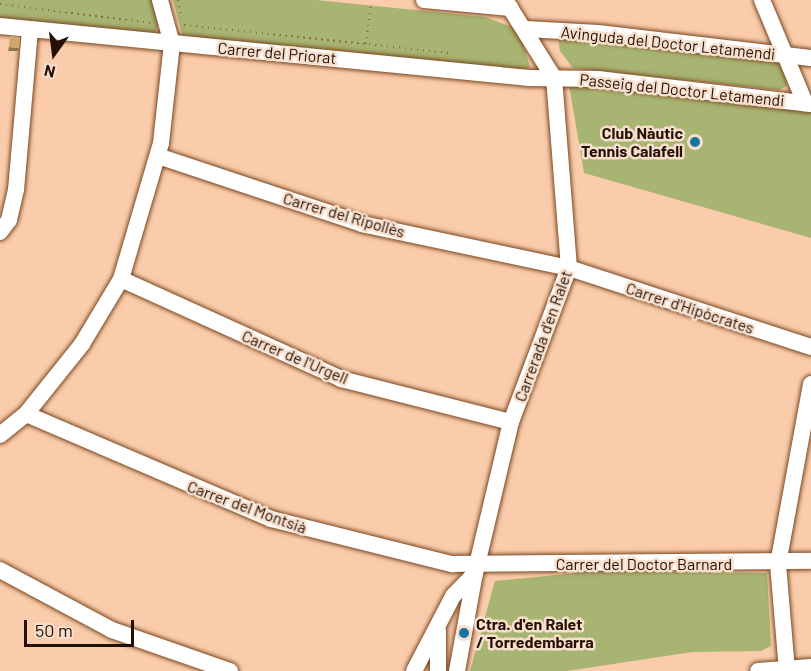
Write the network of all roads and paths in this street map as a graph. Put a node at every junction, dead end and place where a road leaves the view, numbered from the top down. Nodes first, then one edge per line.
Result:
1 (160, 0) edge
2 (424, 0) edge
3 (762, 0) edge
4 (0, 4) edge
5 (508, 4) edge
6 (371, 5) dead end
7 (154, 24) dead end
8 (184, 25) dead end
9 (0, 26) edge
10 (526, 29) junction
11 (30, 30) junction
12 (172, 44) junction
13 (366, 44) junction
14 (455, 54) dead end
15 (365, 56) dead end
16 (789, 57) junction
17 (811, 58) edge
18 (554, 78) junction
19 (808, 103) edge
20 (158, 156) junction
21 (0, 232) edge
22 (569, 268) junction
23 (120, 279) junction
24 (811, 347) edge
25 (811, 384) edge
26 (26, 414) junction
27 (511, 422) junction
28 (0, 435) edge
29 (811, 561) edge
30 (778, 564) junction
31 (476, 567) junction
32 (0, 570) edge
33 (438, 631) junction
34 (811, 667) edge
35 (786, 669) edge
36 (230, 671) edge
37 (414, 671) edge
38 (438, 671) edge
39 (458, 671) edge
40 (758, 671) edge

1 - 12 street
2 - 5 street
3 - 16 street
4 - 7 path
5 - 10 street, Carrerada d'en Ralet
6 - 13 path
8 - 13 path
9 - 11 street, Carrer del Priorat
10 - 16 street, Avinguda del Doctor Letamendi
10 - 18 street, Carrerada d'en Ralet
11 - 12 street, Carrer del Priorat
11 - 21 street
12 - 18 street, Carrer del Priorat
12 - 20 street
13 - 14 path
13 - 15 path
16 - 17 street, Avinguda del Doctor Letamendi
16 - 19 street
18 - 19 street, Passeig del Doctor Letamendi
18 - 22 street, Carrerada d'en Ralet
20 - 22 street, Carrer del Ripollès
20 - 23 street
22 - 24 street, Carrer d'Hipòcrates
22 - 27 street, Carrerada d'en Ralet
23 - 26 street
23 - 27 street, Carrer de l'Urgell
25 - 30 street
26 - 28 street
26 - 31 street, Carrer del Montsià
27 - 31 street, Carrerada d'en Ralet
29 - 30 street, Carrer del Doctor Barnard
30 - 31 street, Carrer del Doctor Barnard
30 - 35 street
31 - 33 street
31 - 39 street, Carrerada d'en Ralet
32 - 36 street
33 - 37 street
33 - 38 street
34 - 35 street
35 - 40 street

